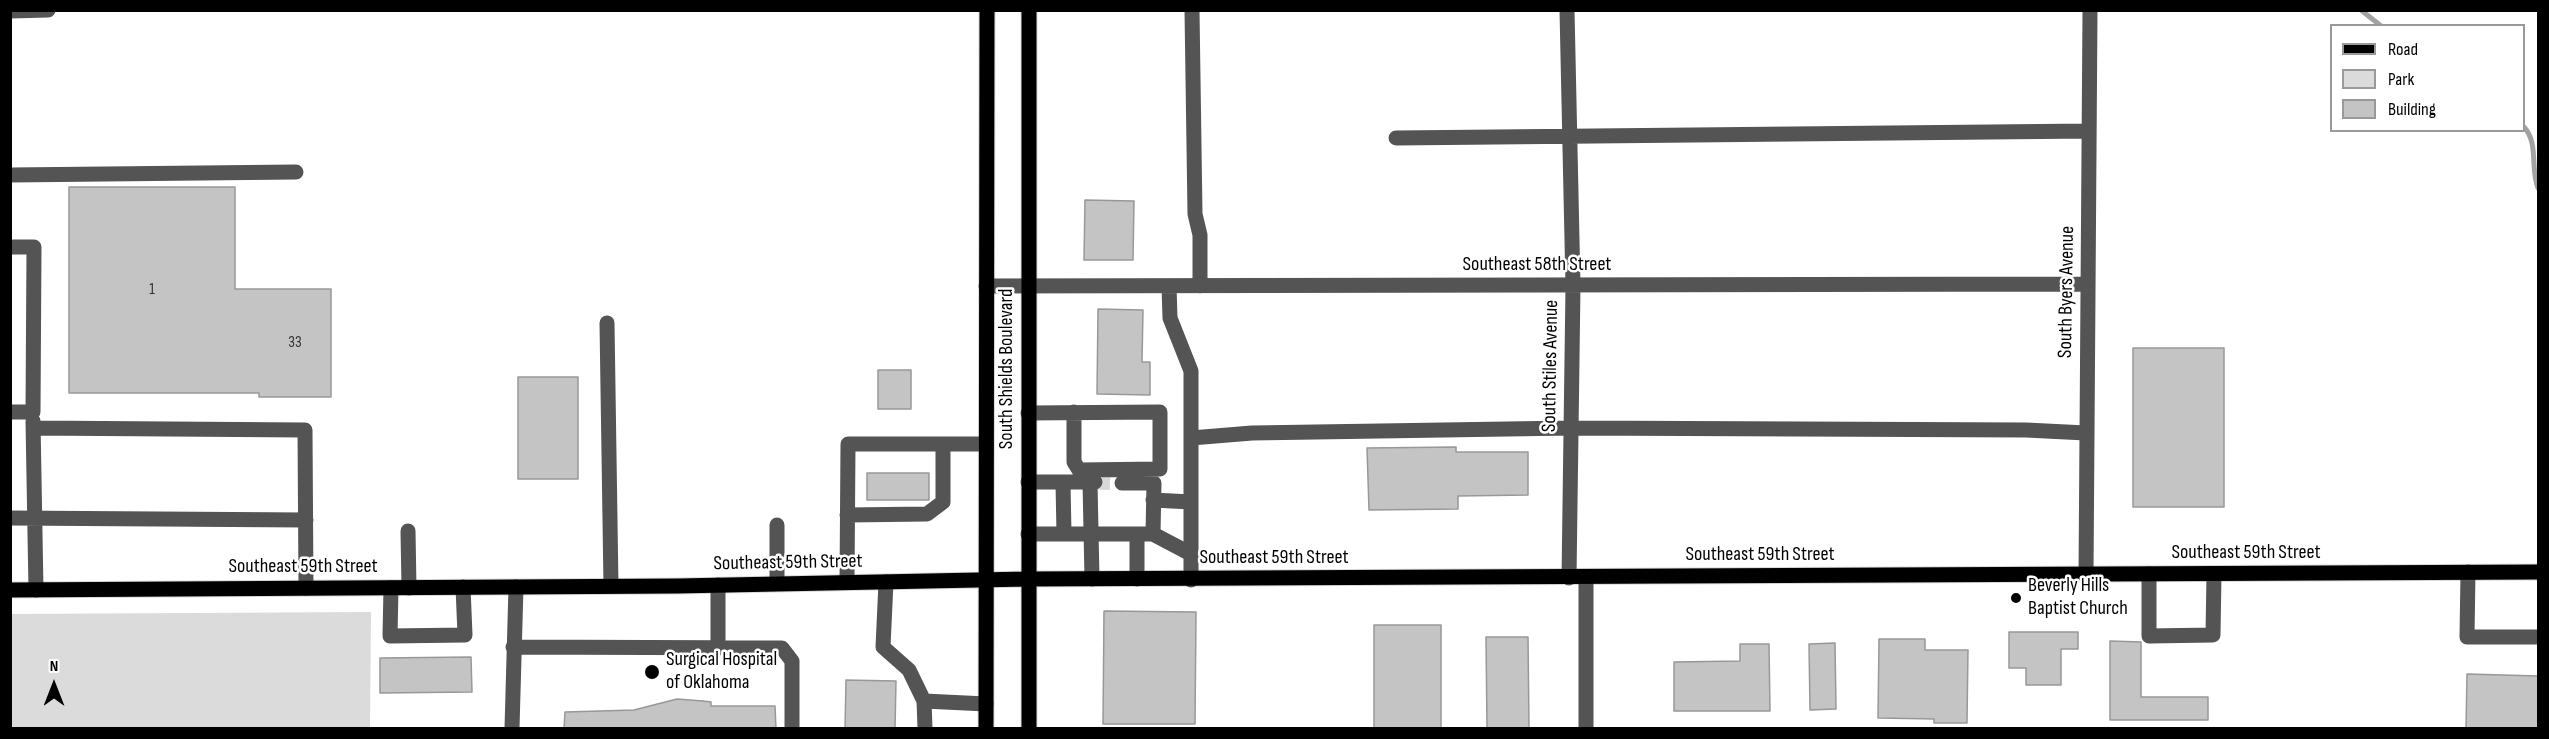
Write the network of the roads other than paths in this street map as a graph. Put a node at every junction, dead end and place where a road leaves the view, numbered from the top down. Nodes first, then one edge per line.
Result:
1 (48, 10) edge
2 (987, 10) edge
3 (1029, 10) edge
4 (1192, 10) edge
5 (1567, 10) edge
6 (2090, 10) edge
7 (10, 11) edge
8 (2089, 131) junction
9 (1570, 136) junction
10 (1396, 138) dead end
11 (296, 172) dead end
12 (10, 175) edge
13 (10, 247) edge
14 (2088, 284) junction
15 (986, 286) junction
16 (1029, 286) junction
17 (1169, 286) junction
18 (1200, 286) junction
19 (1573, 286) junction
20 (607, 323) dead end
21 (10, 412) edge
22 (33, 412) junction
23 (1074, 412) junction
24 (1028, 413) junction
25 (33, 428) junction
26 (1571, 428) junction
27 (2086, 433) junction
28 (1191, 438) junction
29 (943, 444) junction
30 (986, 444) junction
31 (1029, 482) junction
32 (1063, 483) junction
33 (1122, 483) tunnel mouth
34 (1154, 500) junction
35 (1191, 502) junction
36 (848, 515) junction
37 (10, 518) edge
38 (34, 518) junction
39 (306, 520) junction
40 (777, 525) dead end
41 (408, 531) dead end
42 (1029, 534) junction
43 (1064, 534) junction
44 (1090, 534) junction
45 (1145, 534) junction
46 (1191, 554) junction
47 (2468, 572) junction
48 (2538, 572) edge
49 (2086, 574) junction
50 (2150, 574) junction
51 (2214, 574) junction
52 (1586, 577) junction
53 (1569, 578) junction
54 (1029, 579) junction
55 (1092, 579) junction
56 (1137, 579) junction
57 (1191, 579) junction
58 (847, 582) junction
59 (886, 582) junction
60 (986, 582) junction
61 (777, 583) junction
62 (718, 585) junction
63 (610, 586) junction
64 (463, 587) junction
65 (516, 587) junction
66 (306, 588) junction
67 (391, 588) junction
68 (409, 588) junction
69 (10, 590) edge
70 (36, 590) junction
71 (2538, 637) edge
72 (718, 646) junction
73 (513, 647) junction
74 (924, 701) junction
75 (986, 704) junction
76 (512, 729) edge
77 (792, 729) edge
78 (925, 729) edge
79 (986, 729) edge
80 (1029, 729) edge
81 (1586, 729) edge

1 - 7 street
2 - 15 main road, South Shields Boulevard
3 - 16 main road, South Shields Boulevard
4 - 18 street
5 - 9 street, South Stiles Avenue
6 - 8 street, South Byers Avenue
8 - 9 street
8 - 14 street, South Byers Avenue
9 - 10 street
9 - 19 street, South Stiles Avenue
11 - 12 street
13 - 22 street
14 - 19 street, Southeast 58th Street
14 - 27 street, South Byers Avenue
15 - 16 street, Southeast 58th Street
15 - 30 main road, South Shields Boulevard
16 - 17 street, Southeast 58th Street
16 - 24 main road, South Shields Boulevard
17 - 18 street, Southeast 58th Street
17 - 28 street
18 - 19 street, Southeast 58th Street
19 - 26 street, South Stiles Avenue
20 - 63 street
21 - 22 street
22 - 25 street
23 - 23 street
23 - 24 street
24 - 31 main road, South Shields Boulevard
25 - 38 street
25 - 39 street
26 - 27 street
26 - 28 street
26 - 53 street, South Stiles Avenue
27 - 49 street, South Byers Avenue
28 - 35 street
29 - 30 street
29 - 36 street
29 - 36 street
30 - 60 main road, South Shields Boulevard
31 - 32 street
31 - 42 main road, South Shields Boulevard
32 - 43 street
32 - 44 street
33 - 34 street
34 - 35 street
34 - 45 street
35 - 46 street
36 - 58 street
37 - 38 street
38 - 39 street
38 - 70 street
39 - 66 street
40 - 61 street
41 - 68 street
42 - 43 street
42 - 54 main road, South Shields Boulevard
43 - 44 street
44 - 45 street
44 - 55 street
45 - 46 street
45 - 56 street
46 - 57 street
47 - 48 main road, Southeast 59th Street
47 - 51 main road, Southeast 59th Street
47 - 71 street
49 - 50 main road, Southeast 59th Street
49 - 52 main road, Southeast 59th Street
50 - 51 main road, Southeast 59th Street
50 - 51 street
52 - 53 main road, Southeast 59th Street
52 - 81 street
53 - 57 main road, Southeast 59th Street
54 - 55 main road, Southeast 59th Street
54 - 60 main road, Southeast 59th Street
54 - 80 main road, South Shields Boulevard
55 - 56 main road, Southeast 59th Street
56 - 57 main road, Southeast 59th Street
58 - 59 main road, Southeast 59th Street
58 - 61 main road, Southeast 59th Street
59 - 60 main road, Southeast 59th Street
59 - 74 street
60 - 75 main road, South Shields Boulevard
61 - 62 main road, Southeast 59th Street
62 - 63 main road, Southeast 59th Street
62 - 72 street
63 - 65 main road, Southeast 59th Street
64 - 65 main road, Southeast 59th Street
64 - 67 street
64 - 68 main road, Southeast 59th Street
65 - 73 street
66 - 67 main road, Southeast 59th Street
66 - 70 main road, Southeast 59th Street
67 - 68 main road, Southeast 59th Street
69 - 70 main road, Southeast 59th Street
72 - 73 street
72 - 77 street
73 - 76 street
74 - 75 street
74 - 78 street
75 - 79 main road, South Shields Boulevard

